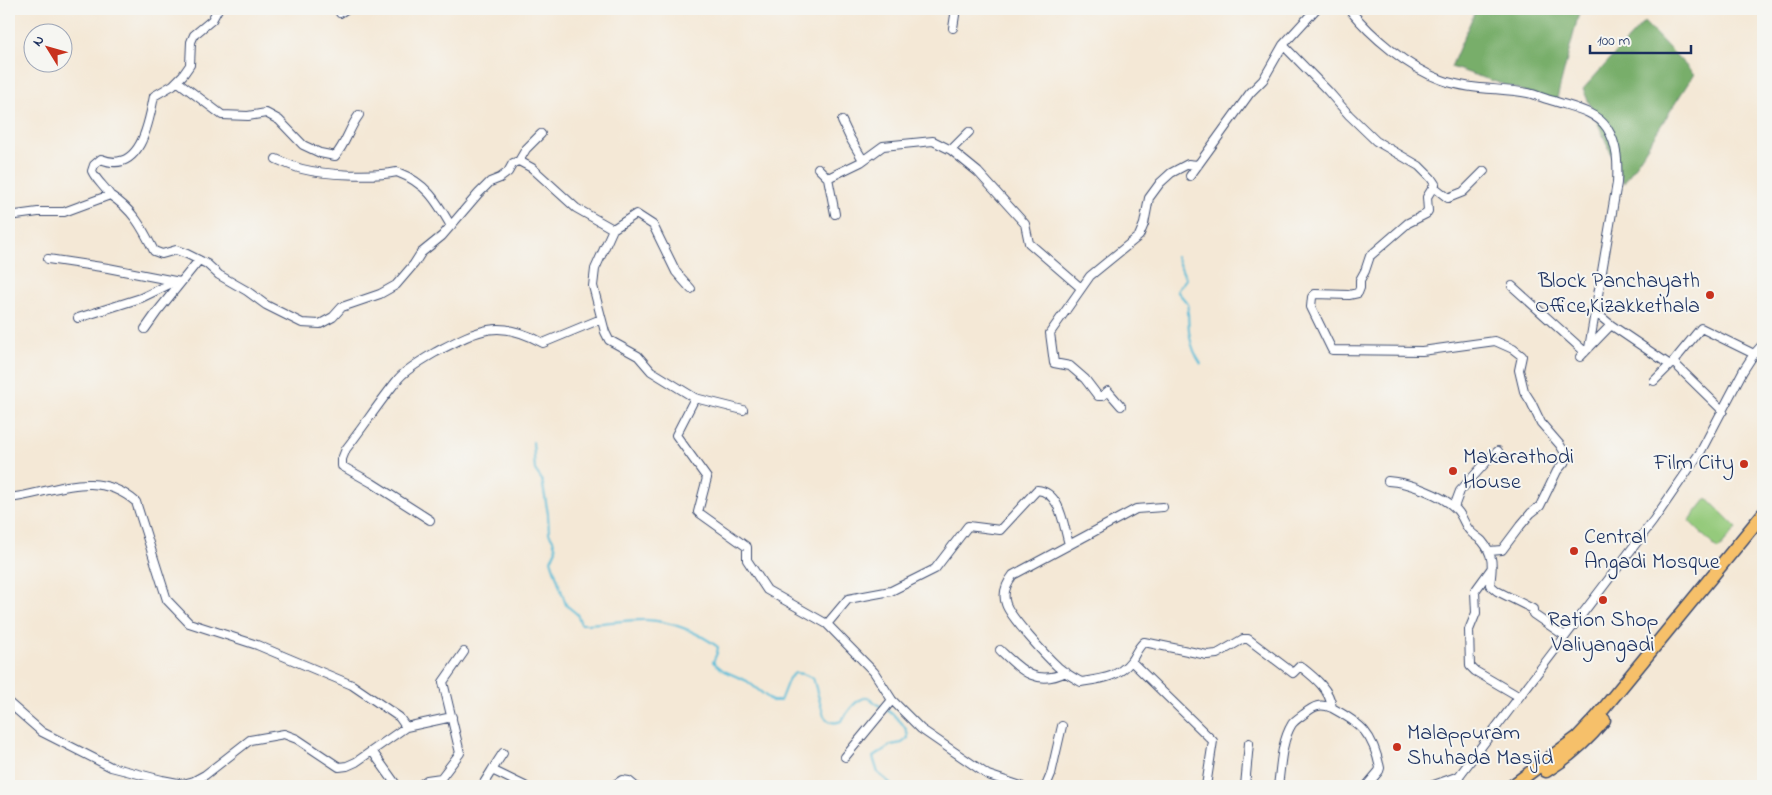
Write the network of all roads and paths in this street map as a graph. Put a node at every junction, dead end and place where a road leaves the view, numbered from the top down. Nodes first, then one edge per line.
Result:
1 (218, 9) edge
2 (954, 9) edge
3 (1316, 9) edge
4 (1348, 9) edge
5 (953, 28) dead end
6 (1282, 45) junction
7 (177, 81) junction
8 (359, 115) dead end
9 (842, 122) dead end
10 (969, 132) dead end
11 (541, 134) dead end
12 (951, 150) junction
13 (276, 159) dead end
14 (519, 160) junction
15 (863, 160) junction
16 (1198, 165) junction
17 (818, 168) dead end
18 (1484, 171) dead end
19 (1190, 176) dead end
20 (828, 178) junction
21 (1434, 186) junction
22 (110, 195) junction
23 (9, 214) edge
24 (835, 214) dead end
25 (451, 226) junction
26 (613, 228) junction
27 (48, 259) dead end
28 (198, 260) junction
29 (177, 282) junction
30 (1512, 286) dead end
31 (1081, 288) junction
32 (691, 289) dead end
33 (1595, 312) junction
34 (78, 318) dead end
35 (601, 318) junction
36 (1611, 325) junction
37 (145, 329) dead end
38 (1763, 344) edge
39 (1585, 352) junction
40 (1754, 354) junction
41 (1671, 363) junction
42 (1654, 381) dead end
43 (695, 398) junction
44 (1121, 406) dead end
45 (743, 410) dead end
46 (1723, 410) junction
47 (1498, 451) dead end
48 (1388, 481) dead end
49 (9, 498) edge
50 (1163, 507) dead end
51 (1454, 507) junction
52 (1763, 514) edge
53 (430, 520) dead end
54 (1763, 528) edge
55 (1069, 544) junction
56 (1488, 551) junction
57 (1493, 567) junction
58 (827, 624) junction
59 (1564, 636) junction
60 (1000, 650) dead end
61 (464, 652) dead end
62 (1131, 661) junction
63 (1066, 672) junction
64 (1518, 696) junction
65 (890, 702) junction
66 (9, 703) edge
67 (1332, 708) junction
68 (452, 717) junction
69 (1062, 726) dead end
70 (406, 727) junction
71 (1249, 743) dead end
72 (372, 751) junction
73 (503, 752) dead end
74 (845, 757) dead end
75 (492, 770) junction
76 (1459, 776) junction
77 (396, 786) edge
78 (419, 786) edge
79 (482, 786) edge
80 (524, 786) edge
81 (613, 786) edge
82 (635, 786) edge
83 (1021, 786) edge
84 (1046, 786) edge
85 (1206, 786) edge
86 (1245, 786) edge
87 (1278, 786) edge
88 (1369, 786) edge
89 (1431, 786) edge
90 (1460, 786) edge
91 (1512, 786) edge
92 (1518, 786) edge

1 - 7 street
2 - 5 street
3 - 6 street
4 - 33 street
6 - 16 street
6 - 21 street
7 - 8 street
7 - 22 street
9 - 15 street
10 - 12 street
11 - 14 street
12 - 15 street
12 - 31 street
13 - 25 street
14 - 25 street
14 - 26 street
15 - 20 street
16 - 19 street
16 - 31 street
17 - 20 street
18 - 21 street
20 - 24 street
21 - 56 street
22 - 23 street
22 - 28 street
25 - 28 street
26 - 32 street
26 - 35 street
27 - 29 street
28 - 29 street
29 - 34 street
29 - 37 street
30 - 39 street
31 - 44 street
33 - 36 street
33 - 39 street
35 - 43 street
35 - 53 street
36 - 39 street
36 - 41 street
38 - 40 street
40 - 41 street
40 - 46 street
41 - 42 street
41 - 46 street
43 - 45 street
43 - 58 street
46 - 59 street
47 - 51 street
48 - 51 street
49 - 70 street
50 - 55 street
51 - 56 street
52 - 91 main road
54 - 92 main road
55 - 58 street
55 - 63 street
56 - 57 street
57 - 59 street
57 - 64 street
58 - 65 street
59 - 64 street
60 - 63 street
61 - 68 street
62 - 63 street
62 - 67 street
62 - 85 street
64 - 76 street
65 - 74 street
65 - 83 street
66 - 72 street
67 - 87 street
67 - 88 street
68 - 70 street
68 - 78 street
69 - 84 street
70 - 72 street
71 - 86 street
72 - 77 street
73 - 75 street
75 - 79 street
75 - 80 street
76 - 89 street
76 - 90 street
81 - 82 street

